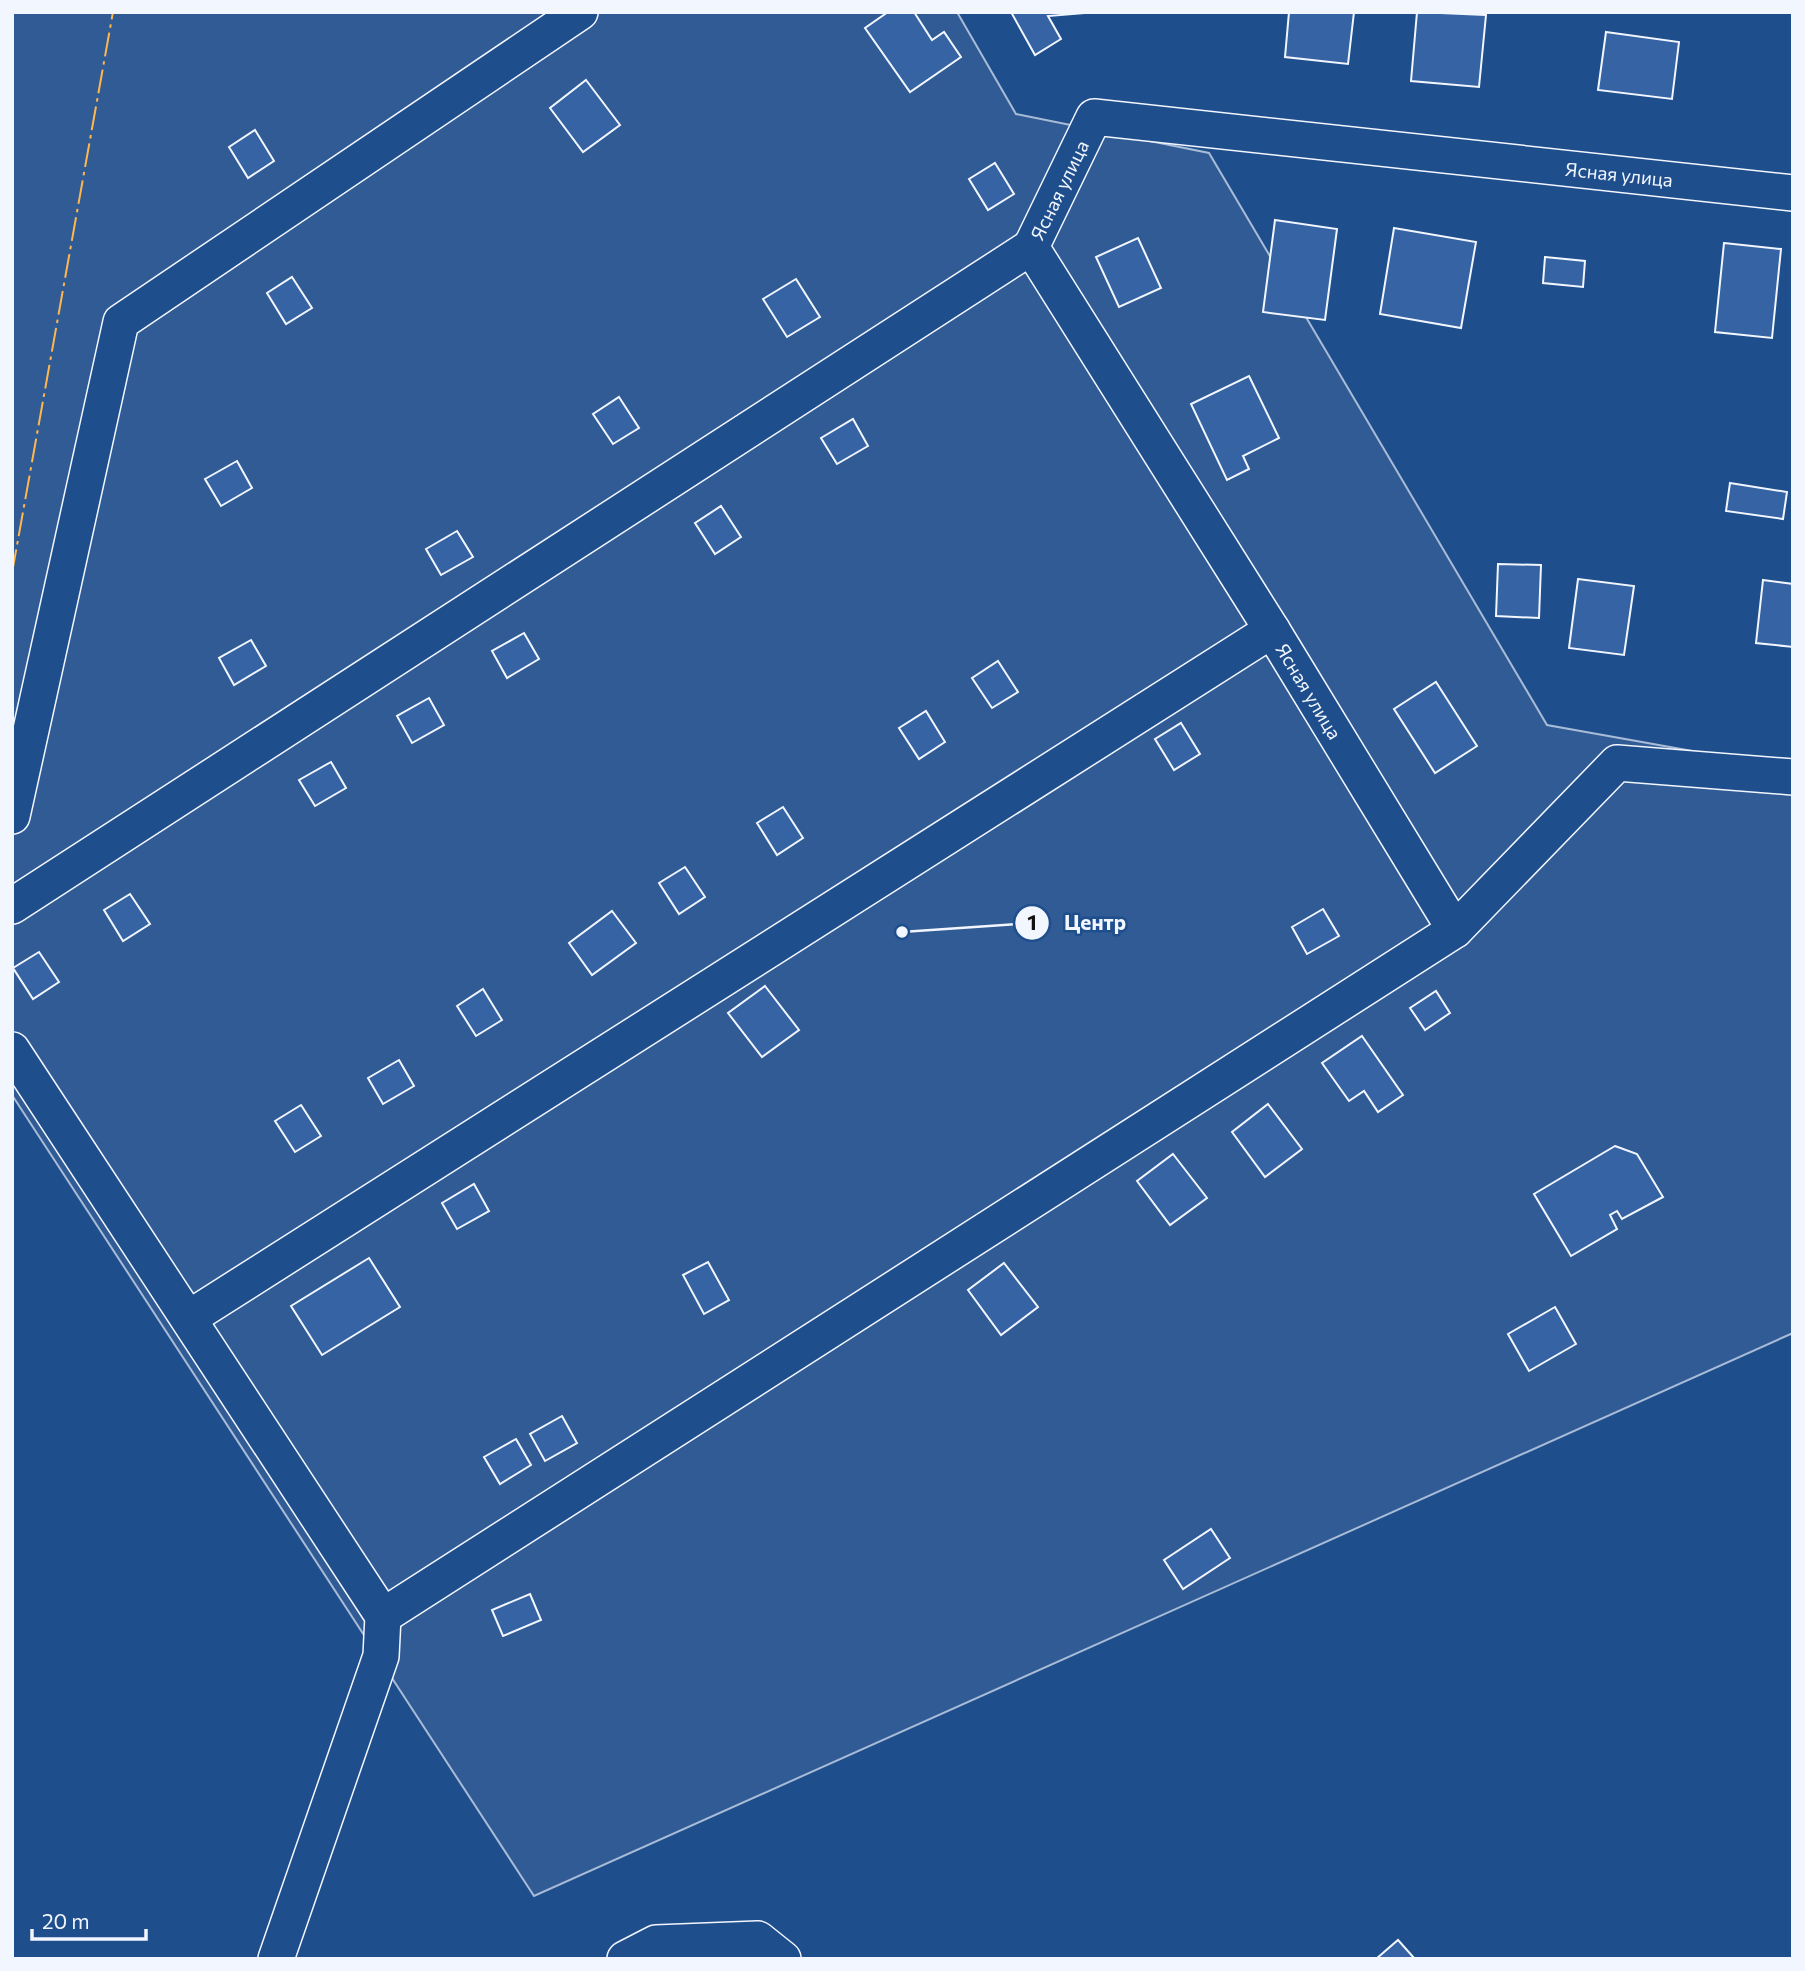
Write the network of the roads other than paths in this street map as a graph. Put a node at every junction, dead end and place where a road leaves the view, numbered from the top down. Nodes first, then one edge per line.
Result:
1 (580, 12) edge
2 (1793, 193) edge
3 (1031, 247) junction
4 (1272, 630) junction
5 (1793, 776) edge
6 (12, 816) edge
7 (12, 906) edge
8 (1455, 930) junction
9 (12, 1050) edge
10 (189, 1318) junction
11 (383, 1616) junction
12 (276, 1959) edge
13 (625, 1959) edge
14 (783, 1959) edge

1 - 6 street
2 - 3 street, Ясная улица
3 - 4 street, Ясная улица
3 - 7 street
4 - 8 street, Ясная улица
4 - 10 street
5 - 8 street
8 - 11 street
9 - 10 street
10 - 11 street
11 - 12 street
13 - 14 street

